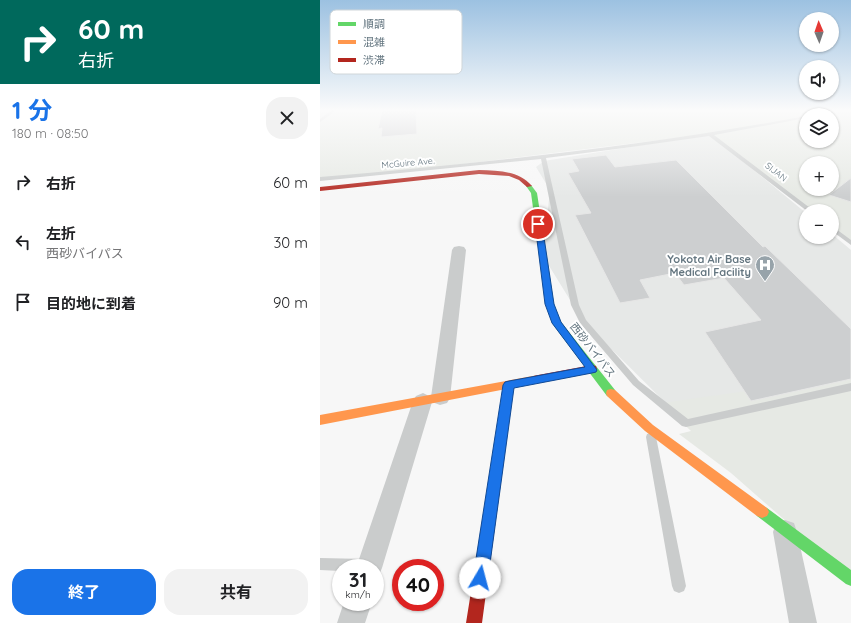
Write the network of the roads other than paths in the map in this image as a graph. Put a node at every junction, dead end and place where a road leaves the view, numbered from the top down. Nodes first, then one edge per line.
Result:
1 (675, 139) edge
2 (717, 139) edge
3 (543, 158) junction
4 (320, 179) edge
5 (320, 189) edge
6 (801, 204) edge
7 (839, 234) edge
8 (851, 243) edge
9 (459, 250) dead end
10 (592, 370) junction
11 (509, 385) junction
12 (851, 387) edge
13 (431, 399) junction
14 (320, 420) edge
15 (650, 428) junction
16 (784, 528) junction
17 (372, 559) edge
18 (320, 564) edge
19 (332, 564) edge
20 (851, 579) edge
21 (679, 586) dead end
22 (355, 611) edge
23 (351, 623) edge
24 (474, 623) edge
25 (803, 623) edge

1 - 3 lane, McGuire Ave.
2 - 6 lane, SIJAN
3 - 4 lane, McGuire Ave.
3 - 12 lane
5 - 10 street, 西砂バイパス
7 - 8 lane
9 - 13 street
10 - 11 street
10 - 15 street, 西砂バイパス
11 - 13 street
11 - 24 street
13 - 14 street
13 - 17 street
15 - 16 street, 西砂バイパス
15 - 21 lane
16 - 20 street, 西砂バイパス
16 - 25 street
18 - 19 lane
22 - 23 street

